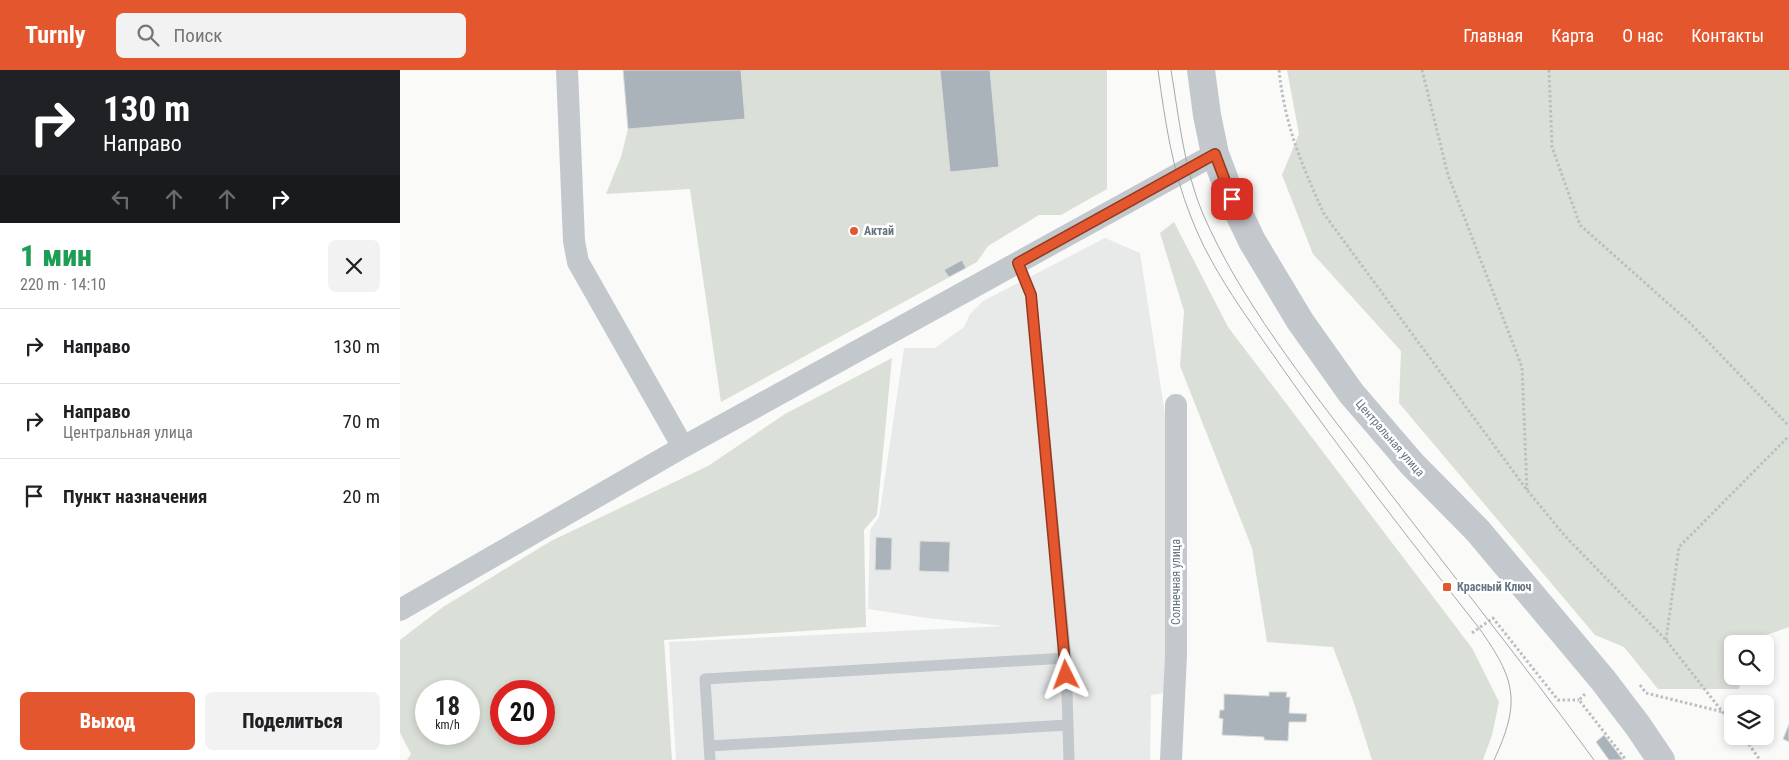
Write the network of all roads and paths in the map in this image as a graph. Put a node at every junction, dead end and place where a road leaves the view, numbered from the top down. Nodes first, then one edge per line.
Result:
1 (567, 70) edge
2 (1200, 70) edge
3 (1279, 70) edge
4 (1422, 70) edge
5 (1549, 70) edge
6 (1215, 154) junction
7 (1018, 263) junction
8 (1176, 405) dead end
9 (1789, 426) edge
10 (1789, 436) edge
11 (683, 447) junction
12 (1527, 490) junction
13 (400, 610) edge
14 (1472, 633) dead end
15 (1666, 640) junction
16 (1066, 658) junction
17 (1635, 678) dead end
18 (1588, 692) dead end
19 (1579, 700) junction
20 (1723, 712) joint
21 (1068, 725) junction
22 (1749, 745) edge
23 (709, 746) junction
24 (710, 760) edge
25 (1069, 760) edge
26 (1171, 760) edge
27 (1626, 760) edge
28 (1661, 760) edge
29 (1760, 760) edge

1 - 11 street
2 - 6 street, Центральная улица
3 - 12 path
4 - 12 path
5 - 9 path
6 - 7 street
6 - 28 street, Центральная улица
7 - 11 street
7 - 16 lane
8 - 26 street, Солнечная улица
10 - 15 path
11 - 13 street
12 - 15 path
14 - 19 path
15 - 20 path
16 - 21 lane
16 - 23 lane
17 - 20 path
18 - 19 path
19 - 27 path
21 - 23 lane
21 - 25 lane
22 - 29 path
23 - 24 lane

